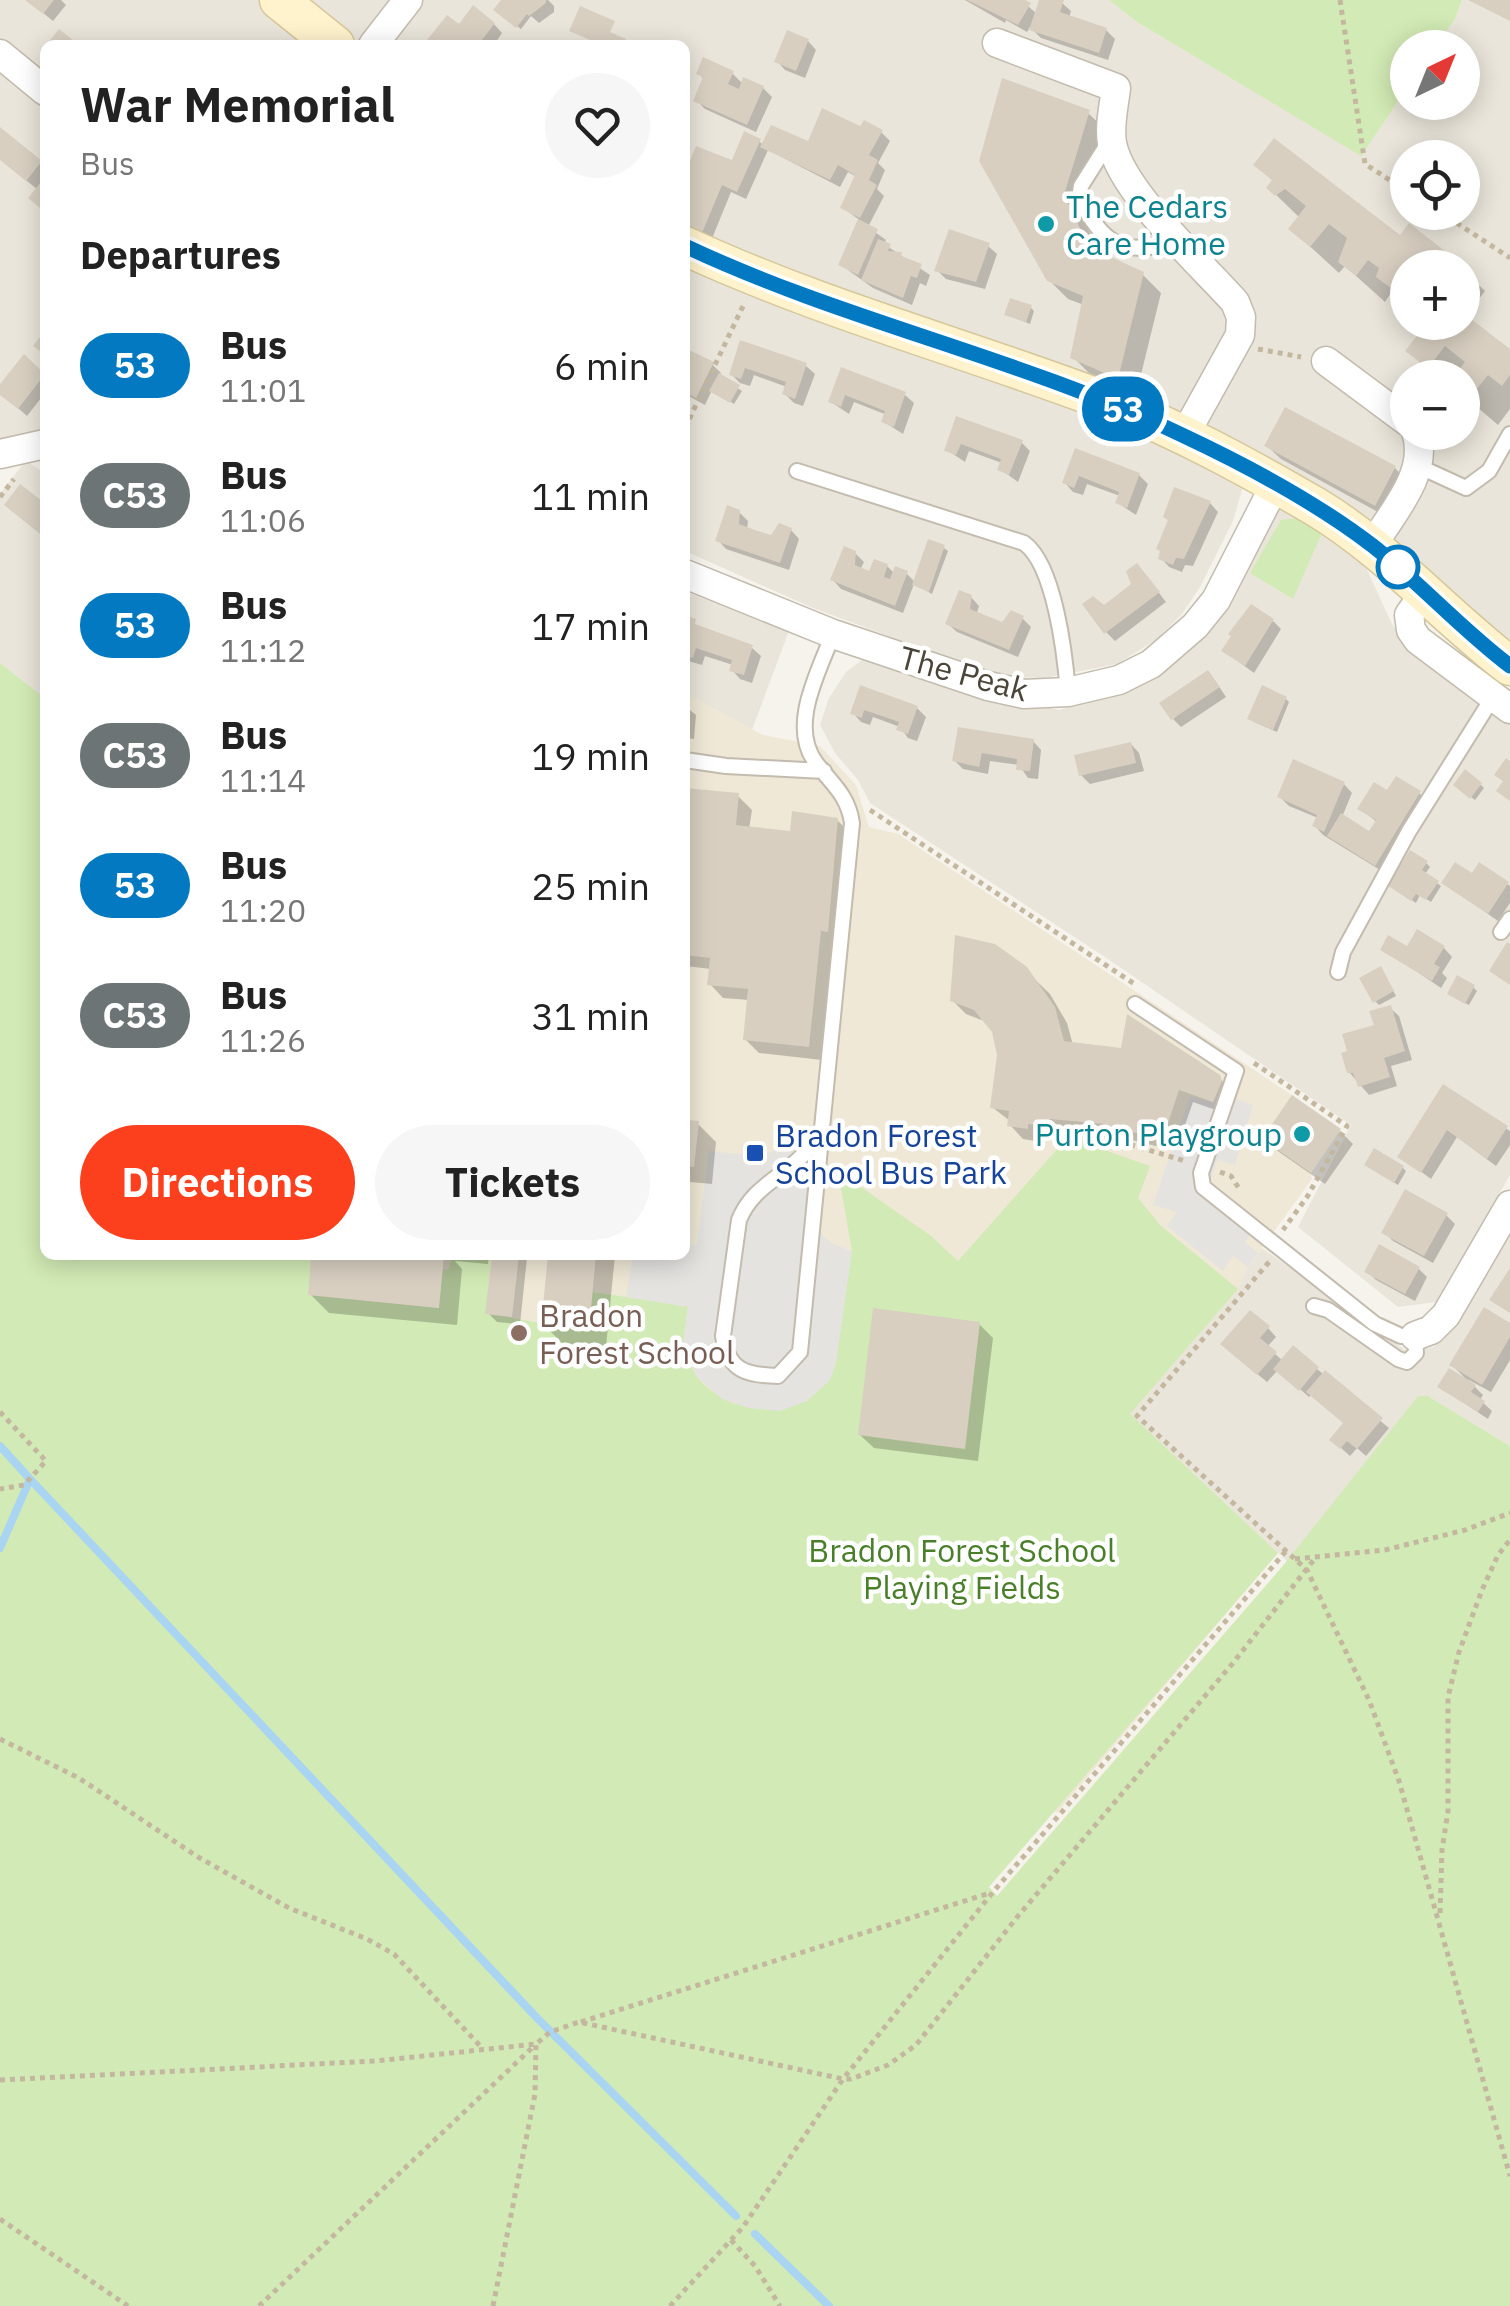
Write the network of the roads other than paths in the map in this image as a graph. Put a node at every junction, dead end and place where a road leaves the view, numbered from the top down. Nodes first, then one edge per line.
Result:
1 (280, 0) edge
2 (408, 0) edge
3 (329, 40) edge
4 (377, 40) edge
5 (998, 43) dead end
6 (0, 54) edge
7 (40, 87) edge
8 (1111, 140) junction
9 (1179, 240) junction
10 (690, 248) edge
11 (1326, 361) road end
12 (1390, 409) edge
13 (1510, 434) edge
14 (1184, 436) junction
15 (40, 445) edge
16 (1420, 450) edge
17 (0, 454) edge
18 (1418, 466) junction
19 (797, 471) dead end
20 (1275, 485) junction
21 (1372, 546) junction
22 (690, 576) edge
23 (833, 634) junction
24 (1504, 691) edge
25 (1068, 692) junction
26 (690, 761) edge
27 (824, 770) junction
28 (1338, 972) dead end
29 (1135, 1004) dead end
30 (822, 1129) junction
31 (1510, 1205) edge
32 (1314, 1306) dead end
33 (1416, 1336) junction

1 - 3 street
2 - 4 street
5 - 8 street
6 - 7 street
8 - 9 street
8 - 9 lane
9 - 14 street
10 - 14 street
11 - 12 street
13 - 18 lane
14 - 20 street
15 - 17 street
16 - 18 street
18 - 21 street
19 - 25 lane
20 - 21 street
20 - 25 street, The Peak
21 - 24 street
22 - 23 street, The Peak
23 - 25 street, The Peak
23 - 27 lane
24 - 28 lane
26 - 27 lane
27 - 30 lane
29 - 33 lane
30 - 30 lane
31 - 33 street
32 - 33 lane

